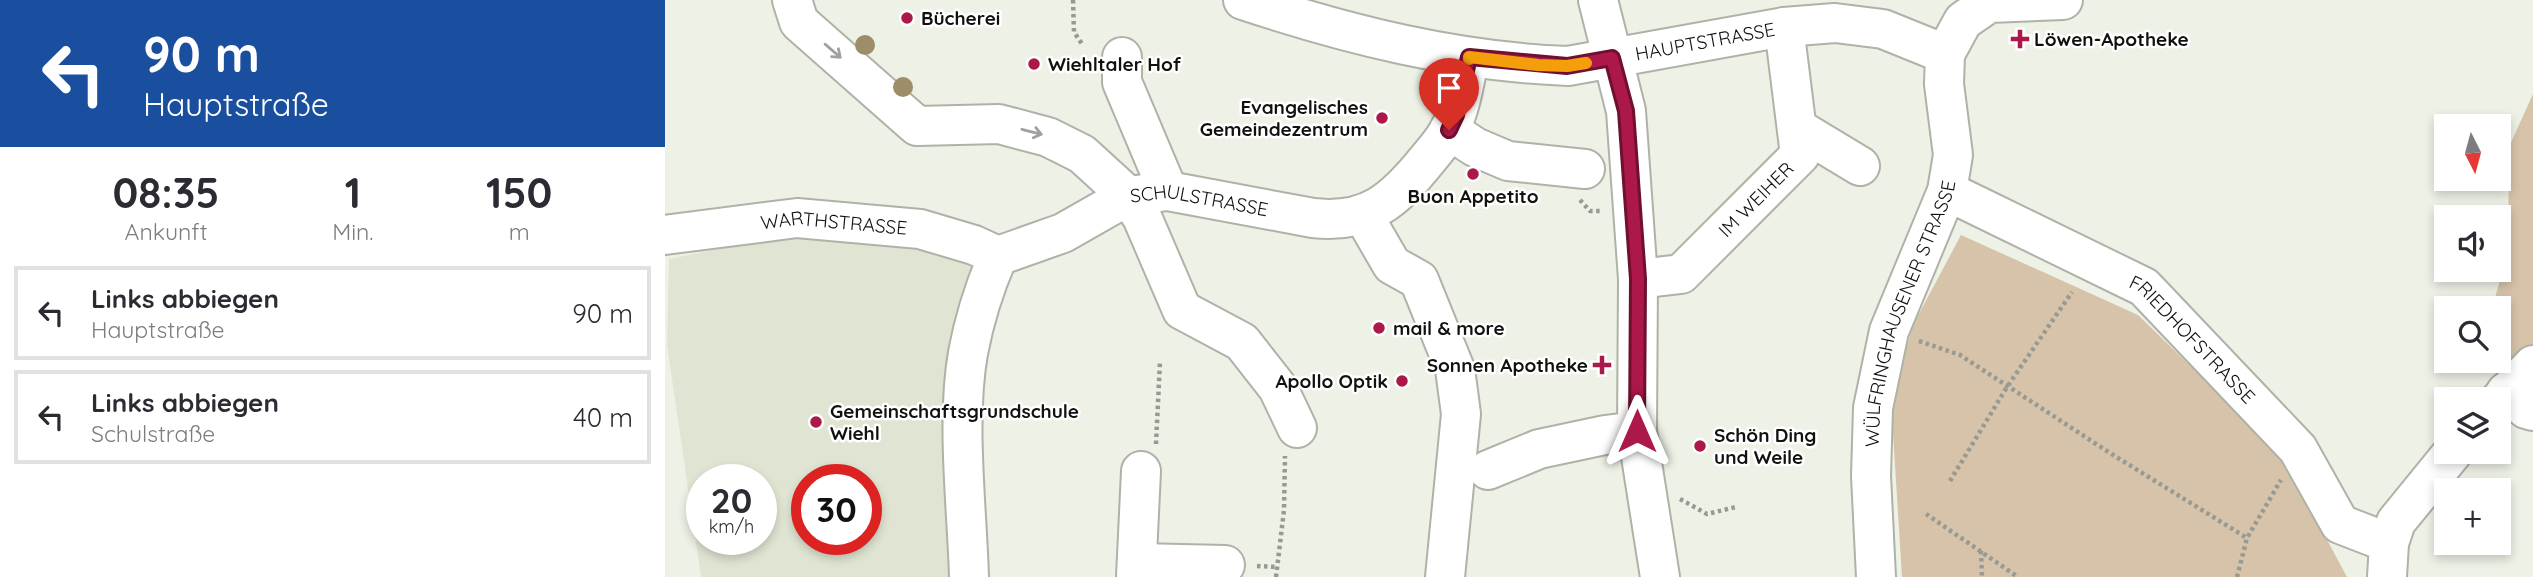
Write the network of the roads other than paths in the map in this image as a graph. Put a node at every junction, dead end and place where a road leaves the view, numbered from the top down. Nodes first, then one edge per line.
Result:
1 (792, 0) edge
2 (1243, 0) edge
3 (1598, 0) edge
4 (2063, 0) edge
5 (1784, 27) junction
6 (1945, 54) junction
7 (1122, 57) dead end
8 (1469, 57) junction
9 (1612, 58) junction
10 (1797, 128) junction
11 (1449, 130) junction
12 (1860, 166) dead end
13 (1585, 169) dead end
14 (1168, 191) junction
15 (1947, 191) junction
16 (1128, 196) junction
17 (1363, 215) junction
18 (665, 235) edge
19 (998, 256) junction
20 (1638, 279) junction
21 (2533, 365) edge
22 (2513, 401) edge
23 (1297, 428) road end
24 (1637, 431) junction
25 (2443, 464) edge
26 (1488, 470) dead end
27 (1141, 471) road end
28 (2388, 560) edge
29 (1225, 565) dead end
30 (1137, 570) edge
31 (969, 577) edge
32 (1445, 577) edge
33 (1660, 577) edge
34 (1876, 577) edge

1 -> 16 street
2 - 8 street, HAUPTSTRASSE
3 - 9 street
4 - 6 street
5 - 6 street, HAUPTSTRASSE
5 - 9 street, HAUPTSTRASSE
5 - 10 street, IM WEIHER
6 - 15 street, WÜLFRINGHAUSENER STRASSE
7 - 14 street
8 - 9 street, HAUPTSTRASSE
8 - 11 street, SCHULSTRASSE
9 - 20 street
10 - 12 street
10 - 20 street, IM WEIHER
11 - 13 street
11 - 17 street, SCHULSTRASSE
14 - 16 street, SCHULSTRASSE
14 - 17 street, SCHULSTRASSE
15 - 28 street, FRIEDHOFSTRASSE
15 - 34 street, WÜLFRINGHAUSENER STRASSE
16 - 19 street, SCHULSTRASSE
16 - 23 street
17 - 32 street
18 - 19 street, WARTHSTRASSE
19 - 31 street
20 - 24 street
21 - 22 street
24 - 26 street
24 - 33 street
25 - 28 street, FRIEDHOFSTRASSE
27 - 30 street
29 - 30 street

